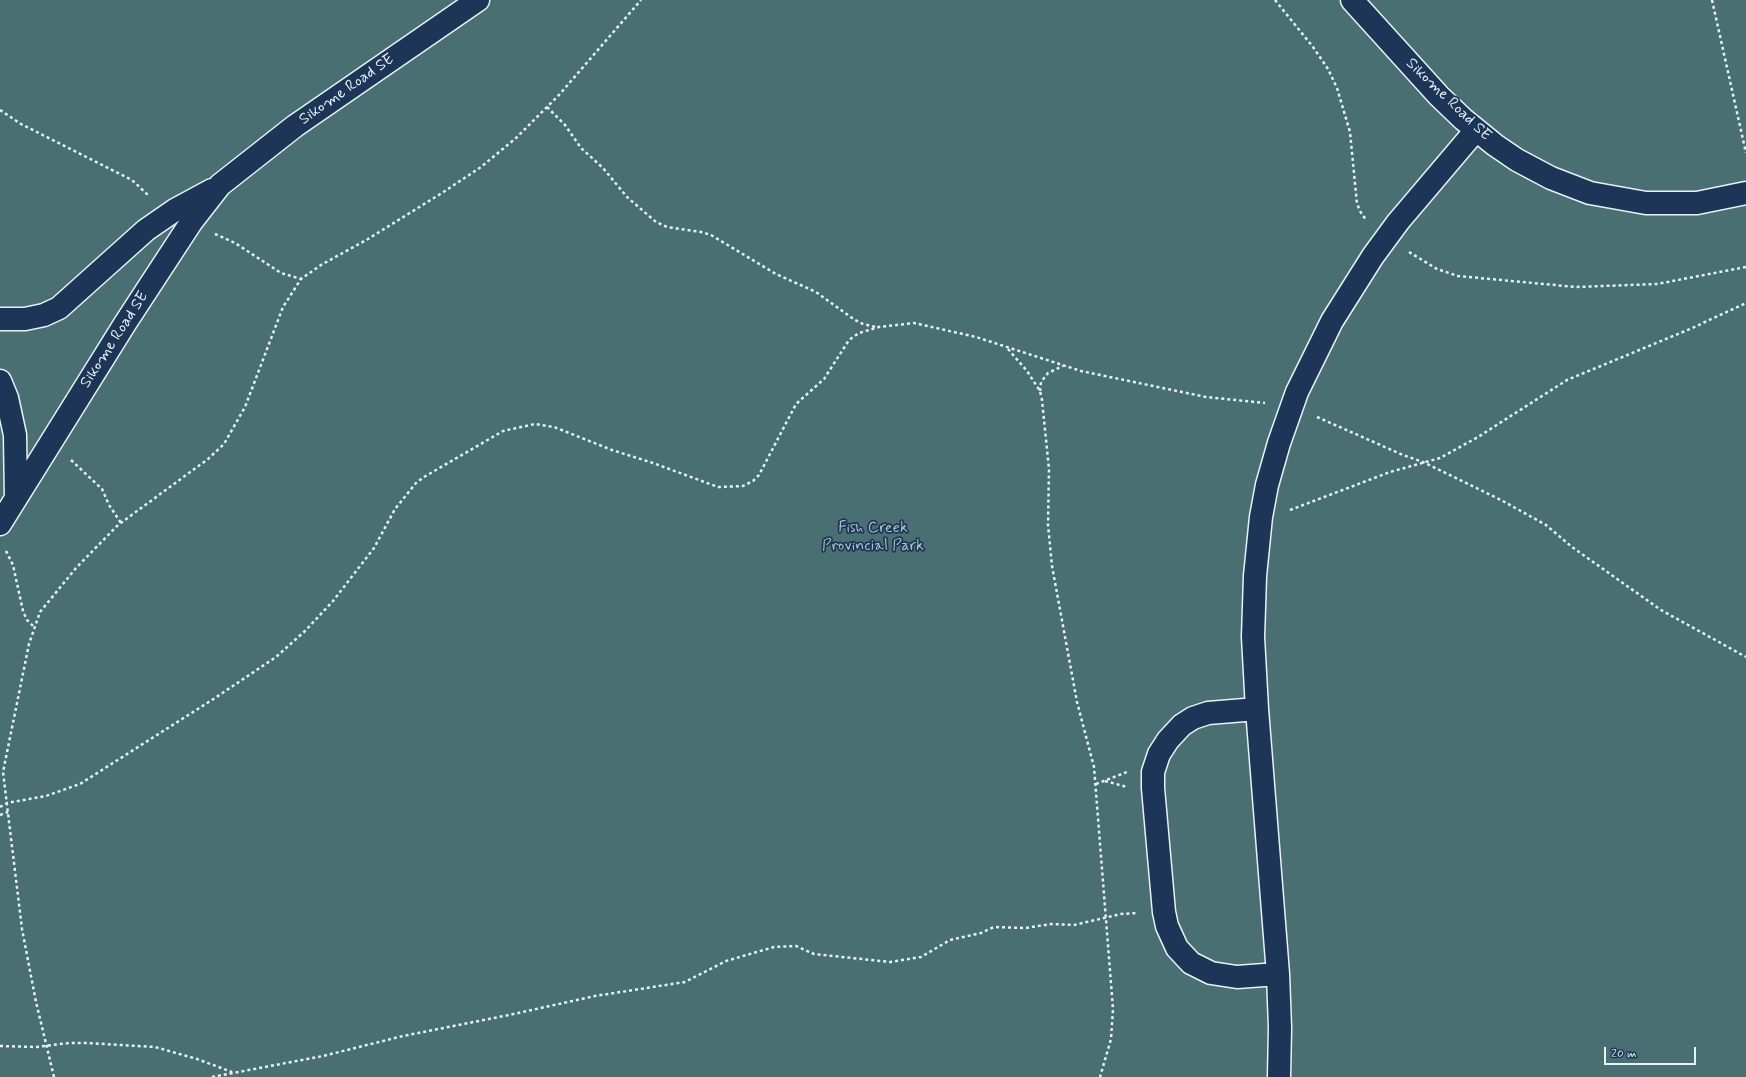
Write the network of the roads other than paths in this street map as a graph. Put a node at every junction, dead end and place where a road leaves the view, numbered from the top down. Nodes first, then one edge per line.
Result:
1 (478, 0) edge
2 (1352, 0) edge
3 (1476, 130) junction
4 (220, 185) junction
5 (1746, 193) edge
6 (0, 319) edge
7 (0, 381) edge
8 (16, 498) junction
9 (0, 524) edge
10 (1257, 709) junction
11 (1278, 974) junction
12 (1279, 1077) edge

1 - 4 street, Sikome Road SE
2 - 3 street, Sikome Road SE
3 - 5 street, Sikome Road SE
3 - 10 street
4 - 6 street, Sikome Road SE
4 - 8 street, Sikome Road SE
7 - 8 street
8 - 9 street, Sikome Road SE
10 - 11 street
10 - 11 street
11 - 12 street

